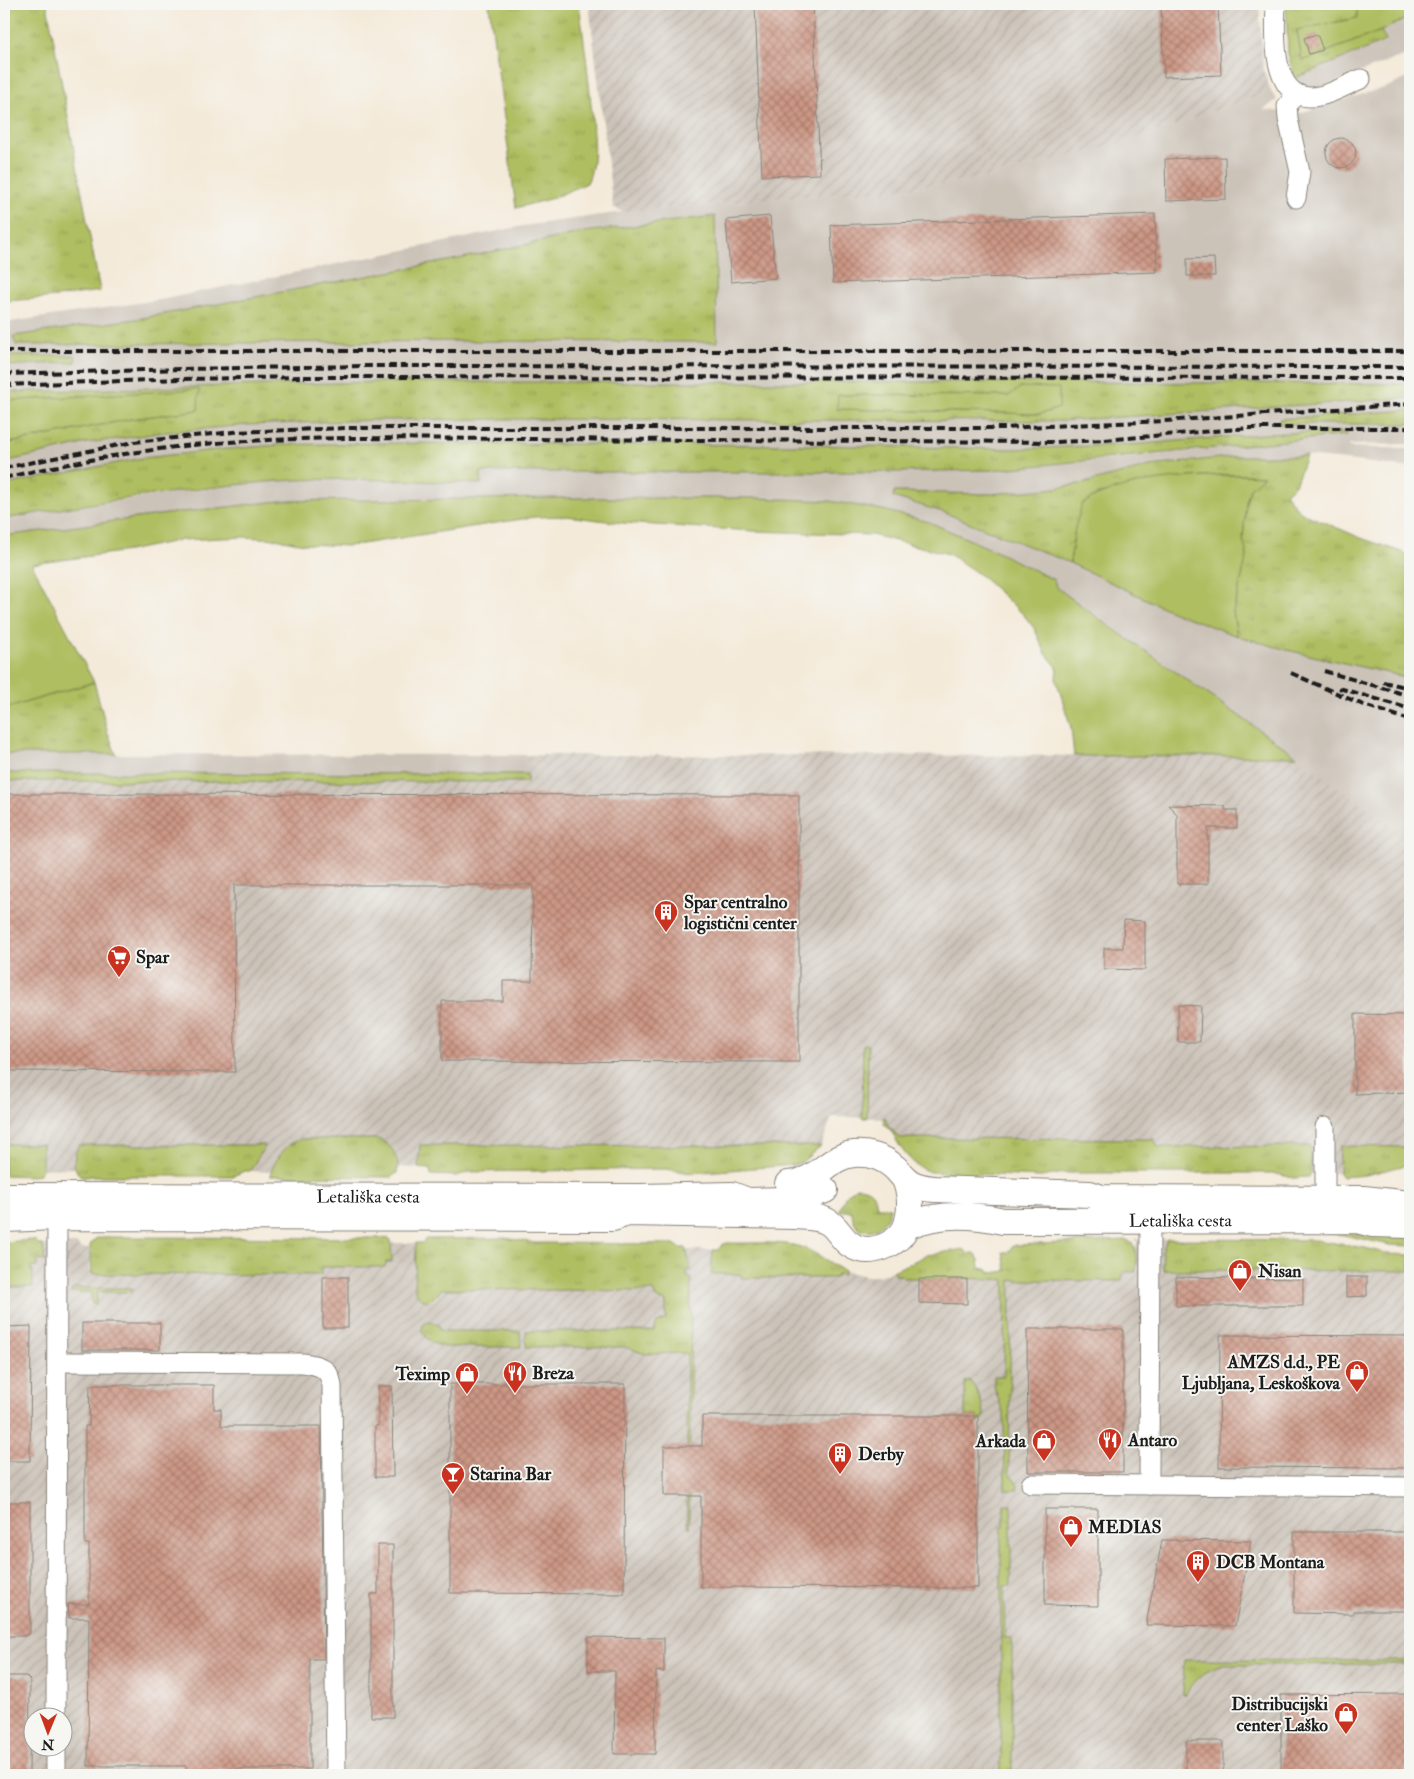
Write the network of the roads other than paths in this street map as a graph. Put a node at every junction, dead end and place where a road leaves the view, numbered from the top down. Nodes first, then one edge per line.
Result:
1 (1276, 4) edge
2 (1361, 79) dead end
3 (1296, 94) junction
4 (1296, 198) dead end
5 (1325, 1127) dead end
6 (907, 1188) junction
7 (825, 1190) junction
8 (1410, 1192) edge
9 (732, 1195) junction
10 (4, 1196) edge
11 (1325, 1199) junction
12 (1410, 1204) edge
13 (1360, 1209) junction
14 (1410, 1215) edge
15 (57, 1217) junction
16 (613, 1218) junction
17 (4, 1219) edge
18 (820, 1219) junction
19 (1150, 1219) junction
20 (1003, 1221) junction
21 (1410, 1225) edge
22 (907, 1226) junction
23 (56, 1362) junction
24 (1031, 1484) dead end
25 (1149, 1485) junction
26 (1410, 1487) edge
27 (56, 1706) edge
28 (56, 1756) edge
29 (56, 1775) edge
30 (336, 1775) edge

1 - 3 street
2 - 3 street
3 - 4 street
5 - 11 street
6 - 7 main road, Letališka cesta
6 - 9 main road, Letališka cesta
6 - 11 main road, Letališka cesta
6 - 22 main road
7 - 9 main road, Letališka cesta
7 - 18 main road
8 - 13 main road, Letališka cesta
9 - 10 main road, Letališka cesta
11 - 13 main road, Letališka cesta
12 - 13 main road, Letališka cesta
13 - 14 main road, Letališka cesta
13 - 19 main road, Letališka cesta
13 - 21 main road, Letališka cesta
15 - 16 main road, Letališka cesta
15 - 17 main road, Letališka cesta
15 - 23 street
16 - 18 main road, Letališka cesta
16 - 20 main road, Letališka cesta
18 - 22 main road, Letališka cesta
19 - 20 main road, Letališka cesta
19 - 25 street
20 - 22 main road, Letališka cesta
23 - 27 street
23 - 30 street
24 - 25 street
25 - 26 street
28 - 29 street

